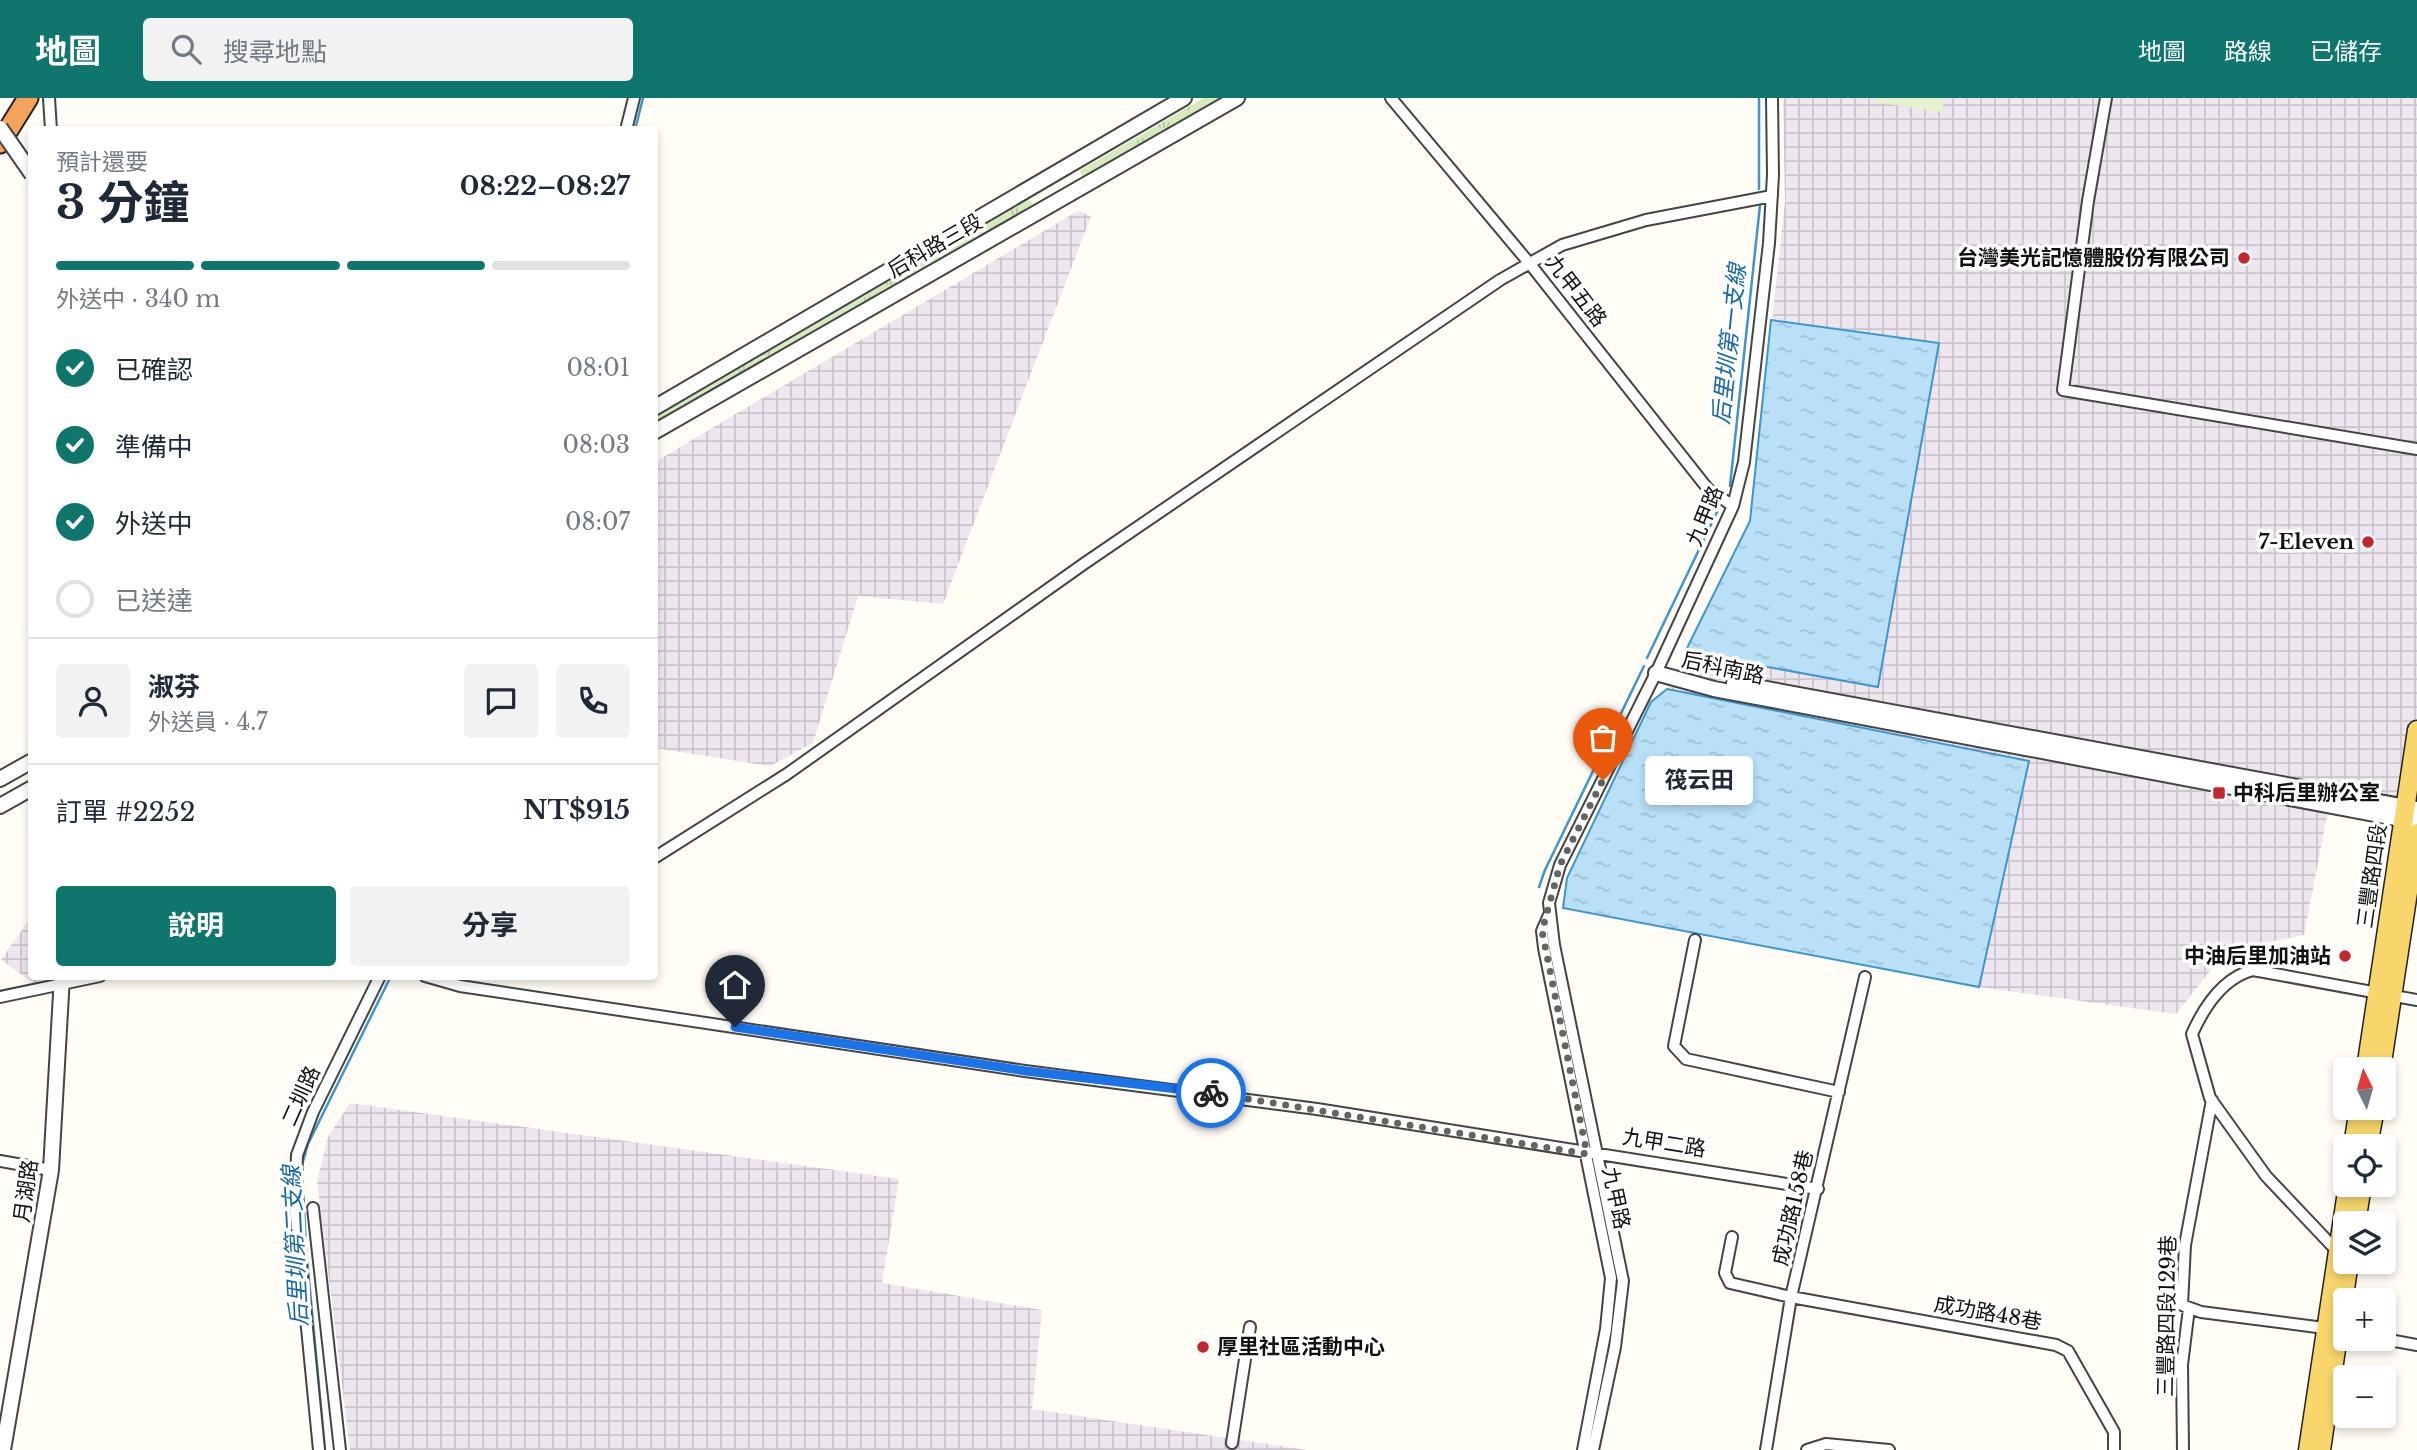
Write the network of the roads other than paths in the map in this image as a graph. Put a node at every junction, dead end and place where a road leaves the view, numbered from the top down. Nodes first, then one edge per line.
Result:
1 (28, 98) edge
2 (49, 98) edge
3 (634, 98) edge
4 (1184, 98) edge
5 (1237, 98) edge
6 (1391, 98) edge
7 (1772, 98) edge
8 (2106, 98) edge
9 (51, 126) edge
10 (626, 126) edge
11 (0, 128) edge
12 (0, 144) edge
13 (28, 168) edge
14 (1772, 196) junction
15 (1530, 264) junction
16 (658, 406) edge
17 (658, 430) edge
18 (2417, 449) edge
19 (1733, 506) junction
20 (1656, 673) junction
21 (2417, 730) edge
22 (28, 763) edge
23 (0, 779) edge
24 (28, 790) edge
25 (0, 806) edge
26 (2411, 814) edge
27 (2417, 834) edge
28 (658, 855) edge
29 (1695, 940) dead end
30 (1865, 977) dead end
31 (62, 980) edge
32 (378, 980) edge
33 (439, 980) edge
34 (2386, 993) junction
35 (0, 997) edge
36 (2417, 1000) edge
37 (2369, 1057) edge
38 (2382, 1057) edge
39 (1839, 1092) junction
40 (2212, 1100) junction
41 (1593, 1154) junction
42 (0, 1161) edge
43 (51, 1170) junction
44 (1818, 1189) junction
45 (313, 1208) dead end
46 (1732, 1237) dead end
47 (2333, 1243) edge
48 (1791, 1297) junction
49 (2189, 1308) junction
50 (1250, 1327) dead end
51 (2333, 1330) edge
52 (2396, 1341) edge
53 (2333, 1343) edge
54 (2417, 1345) edge
55 (2333, 1351) edge
56 (1232, 1443) dead end
57 (4, 1450) edge
58 (319, 1450) edge
59 (340, 1450) edge
60 (1583, 1450) edge
61 (1593, 1450) edge
62 (1766, 1450) edge
63 (1807, 1450) edge
64 (1889, 1450) edge
65 (2115, 1450) edge
66 (2183, 1450) edge
67 (2308, 1450) edge
68 (2321, 1450) edge

1 - 12 highway
2 - 9 street
3 - 10 street
4 - 16 street, 后科路三段
5 - 17 street, 后科路三段
6 - 15 street, 九甲五路
7 - 14 street, 九甲路
8 - 18 street
11 - 13 street, bridge
14 - 15 street
14 - 19 street, 九甲路
15 - 19 street, 九甲五路
15 - 28 street
19 - 20 street, 九甲路
20 - 26 street, 后科南路
20 - 41 street, 九甲路
21 - 26 main road, 三豐路四段
22 - 23 street
24 - 25 street
26 - 34 main road, 三豐路四段
27 - 34 main road, 三豐路四段
29 - 39 street
30 - 39 street, 成功路158巷
31 - 35 street
31 - 43 street, 月湖路
32 - 58 street, 二圳路
33 - 41 street, 九甲二路
34 - 36 street
34 - 37 main road, 三豐路四段
34 - 38 main road, 三豐路四段
34 - 40 street
39 - 44 street, 成功路158巷
40 - 47 street
40 - 49 street, 三豐路四段129巷
41 - 44 street, 九甲二路
41 - 60 street, 九甲路
41 - 61 street, 九甲路
42 - 43 street
43 - 57 street, 月湖路
44 - 48 street, 成功路158巷
45 - 59 street
46 - 48 street, 成功路48巷
48 - 62 street, 成功路158巷
48 - 65 street, 成功路48巷
49 - 51 street
49 - 66 street, 三豐路四段129巷
50 - 56 street
52 - 54 street
53 - 67 main road
55 - 68 main road
63 - 64 street

